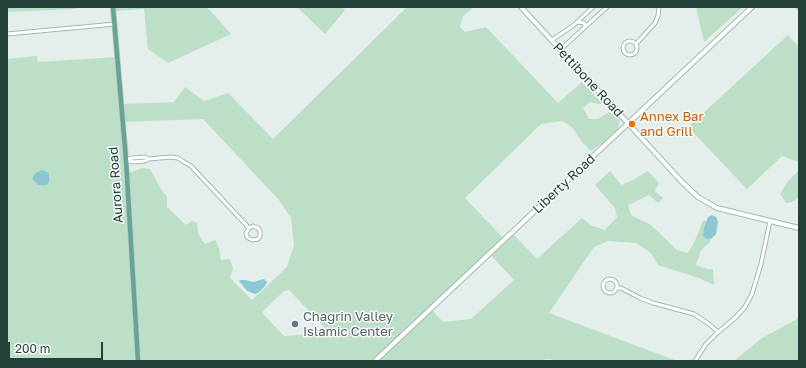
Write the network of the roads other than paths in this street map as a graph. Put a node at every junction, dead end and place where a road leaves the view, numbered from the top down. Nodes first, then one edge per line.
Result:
1 (113, 7) edge
2 (521, 7) edge
3 (593, 7) edge
4 (607, 7) edge
5 (659, 7) edge
6 (752, 7) edge
7 (578, 22) junction
8 (115, 24) junction
9 (584, 28) junction
10 (7, 34) edge
11 (552, 40) junction
12 (636, 44) junction
13 (561, 49) junction
14 (629, 124) junction
15 (126, 160) junction
16 (770, 221) junction
17 (249, 228) junction
18 (799, 228) edge
19 (617, 288) junction
20 (718, 332) junction
21 (138, 361) edge
22 (375, 361) edge
23 (695, 361) edge

1 - 8 main road, Aurora Road
2 - 11 street, Pettibone Road
3 - 7 street
4 - 9 street
5 - 12 street
6 - 14 street, Liberty Road
7 - 9 street
7 - 11 street
8 - 10 street
8 - 15 main road, Aurora Road
9 - 13 street
11 - 13 street, Pettibone Road
12 - 12 street
13 - 14 street, Pettibone Road
14 - 16 street, Pettibone Road
14 - 22 street, Liberty Road
15 - 17 street
15 - 21 main road, Aurora Road
16 - 18 street, Pettibone Road
16 - 20 street
17 - 17 street
19 - 19 street
19 - 20 street
20 - 23 street

